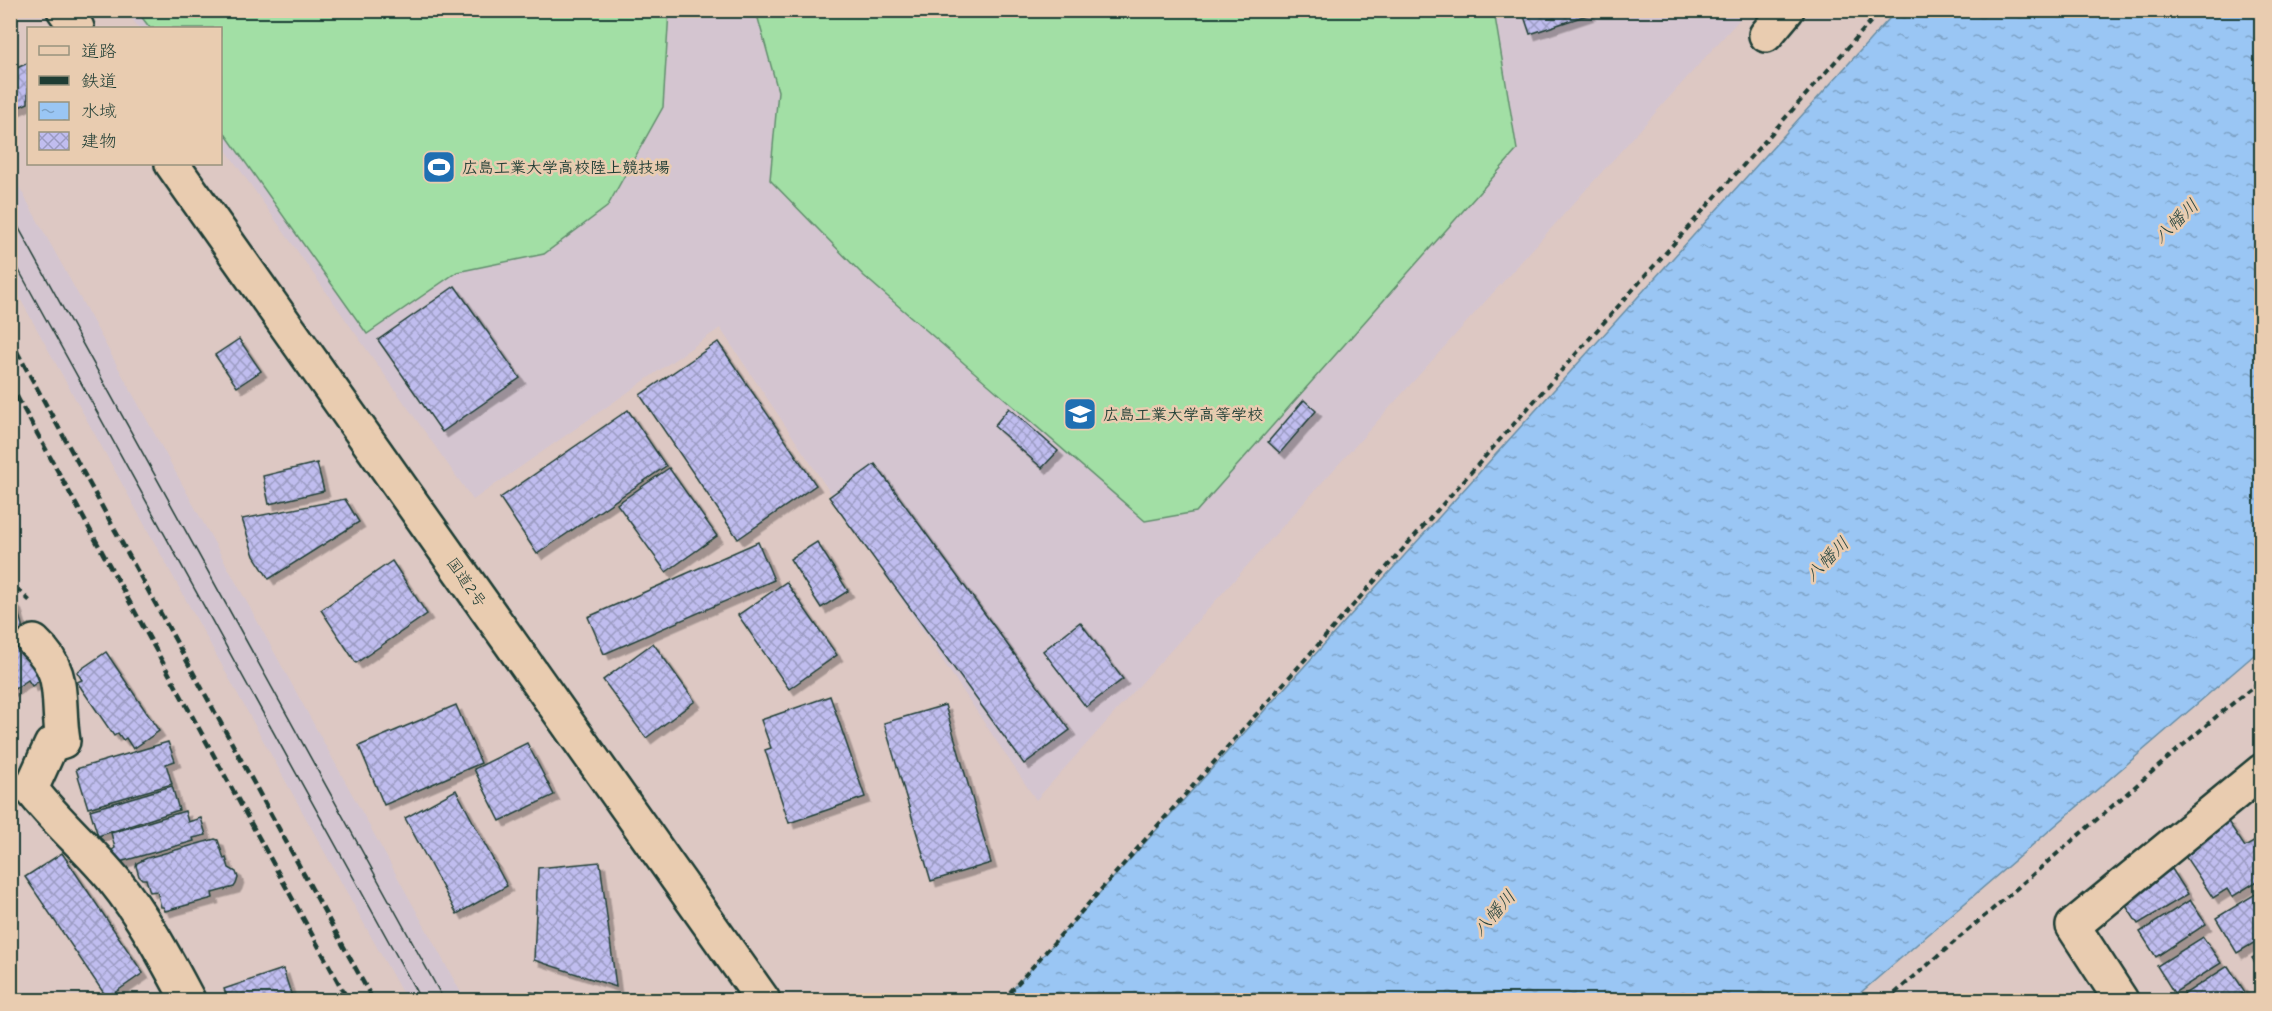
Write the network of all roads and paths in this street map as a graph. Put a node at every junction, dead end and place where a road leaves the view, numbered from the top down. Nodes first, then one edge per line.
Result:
1 (64, 10) edge
2 (1881, 10) edge
3 (76, 27) edge
4 (173, 165) edge
5 (10, 582) edge
6 (32, 603) dead end
7 (34, 642) dead end
8 (2262, 680) edge
9 (2262, 771) edge
10 (188, 1000) edge
11 (762, 1000) edge
12 (1003, 1000) edge
13 (1887, 1000) edge
14 (2121, 1000) edge

1 - 3 main road
2 - 12 path
4 - 11 main road, 国道2号
5 - 6 path
7 - 10 main road
8 - 13 path
9 - 14 main road

